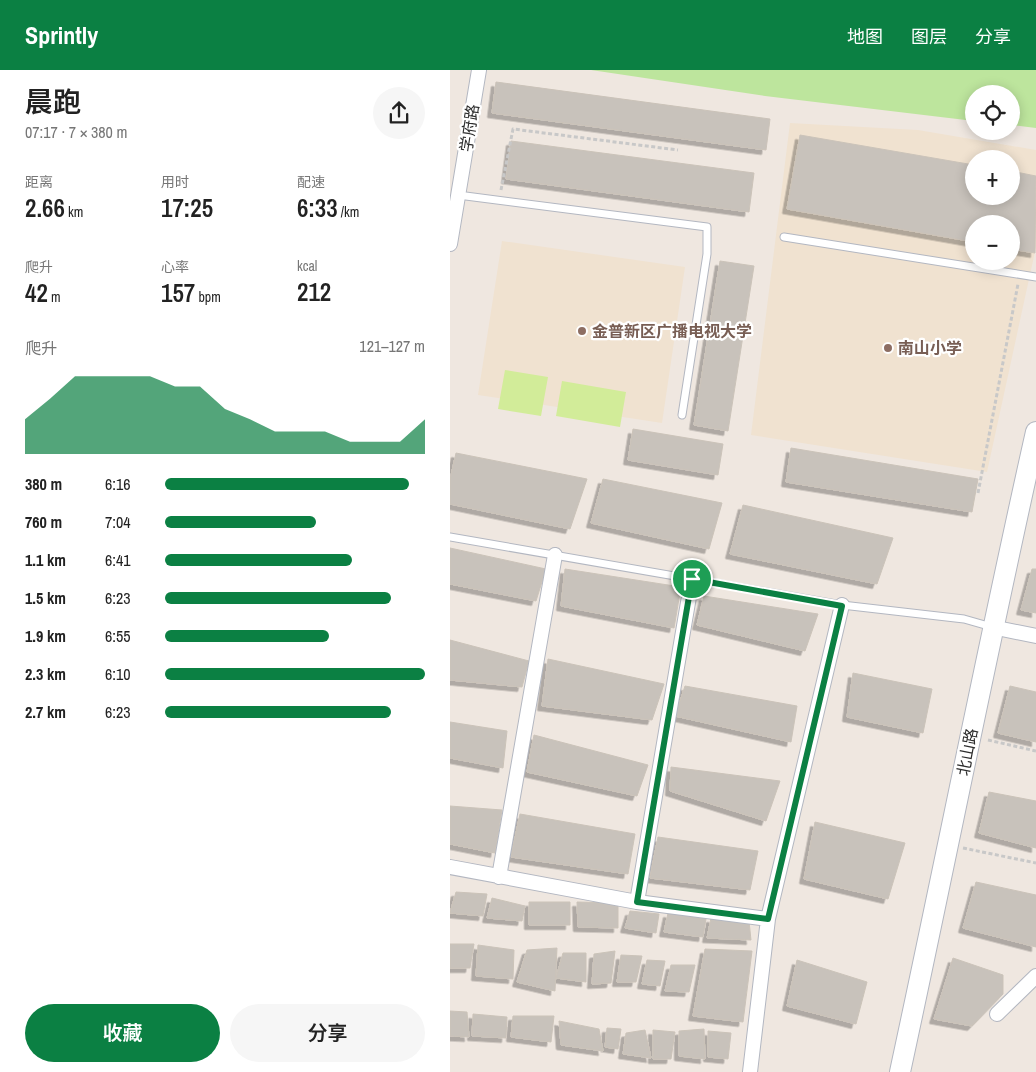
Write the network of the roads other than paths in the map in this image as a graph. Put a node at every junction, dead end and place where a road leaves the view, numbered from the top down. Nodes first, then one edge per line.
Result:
1 (479, 70) edge
2 (458, 195) junction
3 (784, 237) dead end
4 (450, 244) edge
5 (1036, 276) edge
6 (682, 415) dead end
7 (1036, 432) edge
8 (450, 537) edge
9 (555, 555) junction
10 (692, 579) junction
11 (842, 606) junction
12 (992, 627) junction
13 (1036, 636) edge
14 (450, 867) edge
15 (499, 877) junction
16 (637, 902) junction
17 (768, 919) junction
18 (1036, 976) edge
19 (997, 1014) dead end
20 (750, 1072) edge
21 (900, 1072) edge

1 - 2 street, 学府路
2 - 4 street, 学府路
2 - 6 lane
3 - 5 lane
7 - 12 street, 北山路
8 - 9 lane
9 - 10 lane
9 - 15 street
10 - 11 lane
10 - 16 street
11 - 12 lane
11 - 17 street
12 - 13 street
12 - 21 street, 北山路
14 - 15 street
15 - 16 street
16 - 17 street
17 - 20 street
18 - 19 street

